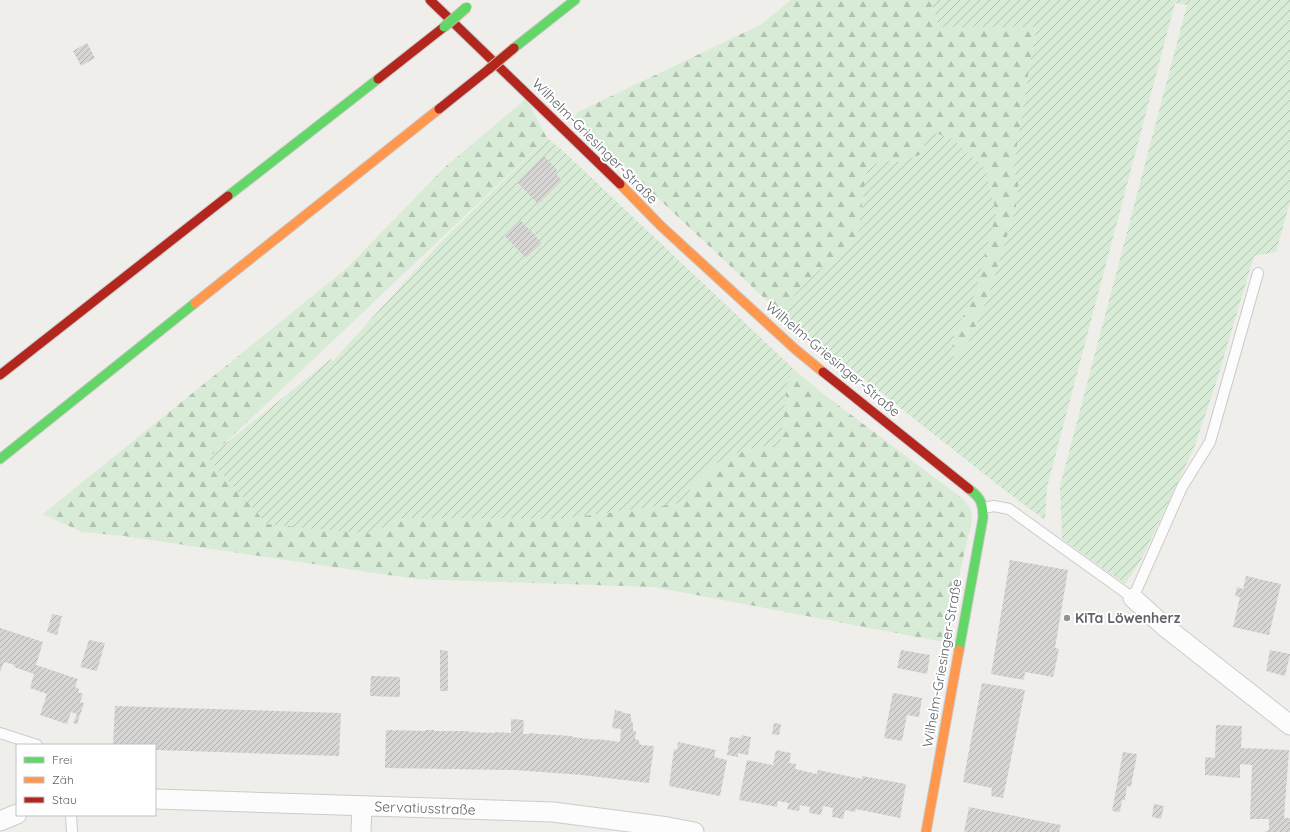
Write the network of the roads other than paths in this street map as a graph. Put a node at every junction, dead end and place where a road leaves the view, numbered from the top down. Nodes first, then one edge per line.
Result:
1 (430, 0) edge
2 (475, 0) edge
3 (575, 0) edge
4 (1258, 273) dead end
5 (0, 375) edge
6 (0, 458) edge
7 (983, 508) junction
8 (1133, 598) junction
9 (1290, 726) edge
10 (0, 733) edge
11 (34, 744) edge
12 (156, 799) edge
13 (362, 806) junction
14 (16, 814) edge
15 (71, 816) edge
16 (0, 821) edge
17 (72, 832) edge
18 (361, 832) edge
19 (694, 832) edge
20 (926, 832) edge

1 - 7 main road, Wilhelm-Griesinger-Straße
2 - 5 main road, bridge
3 - 6 main road, bridge
4 - 8 lane
7 - 8 lane
7 - 20 main road, Wilhelm-Griesinger-Straße
8 - 9 street
10 - 11 lane
12 - 13 street, Servatiusstraße
13 - 18 street
13 - 19 street, Servatiusstraße
14 - 16 street
15 - 17 lane

